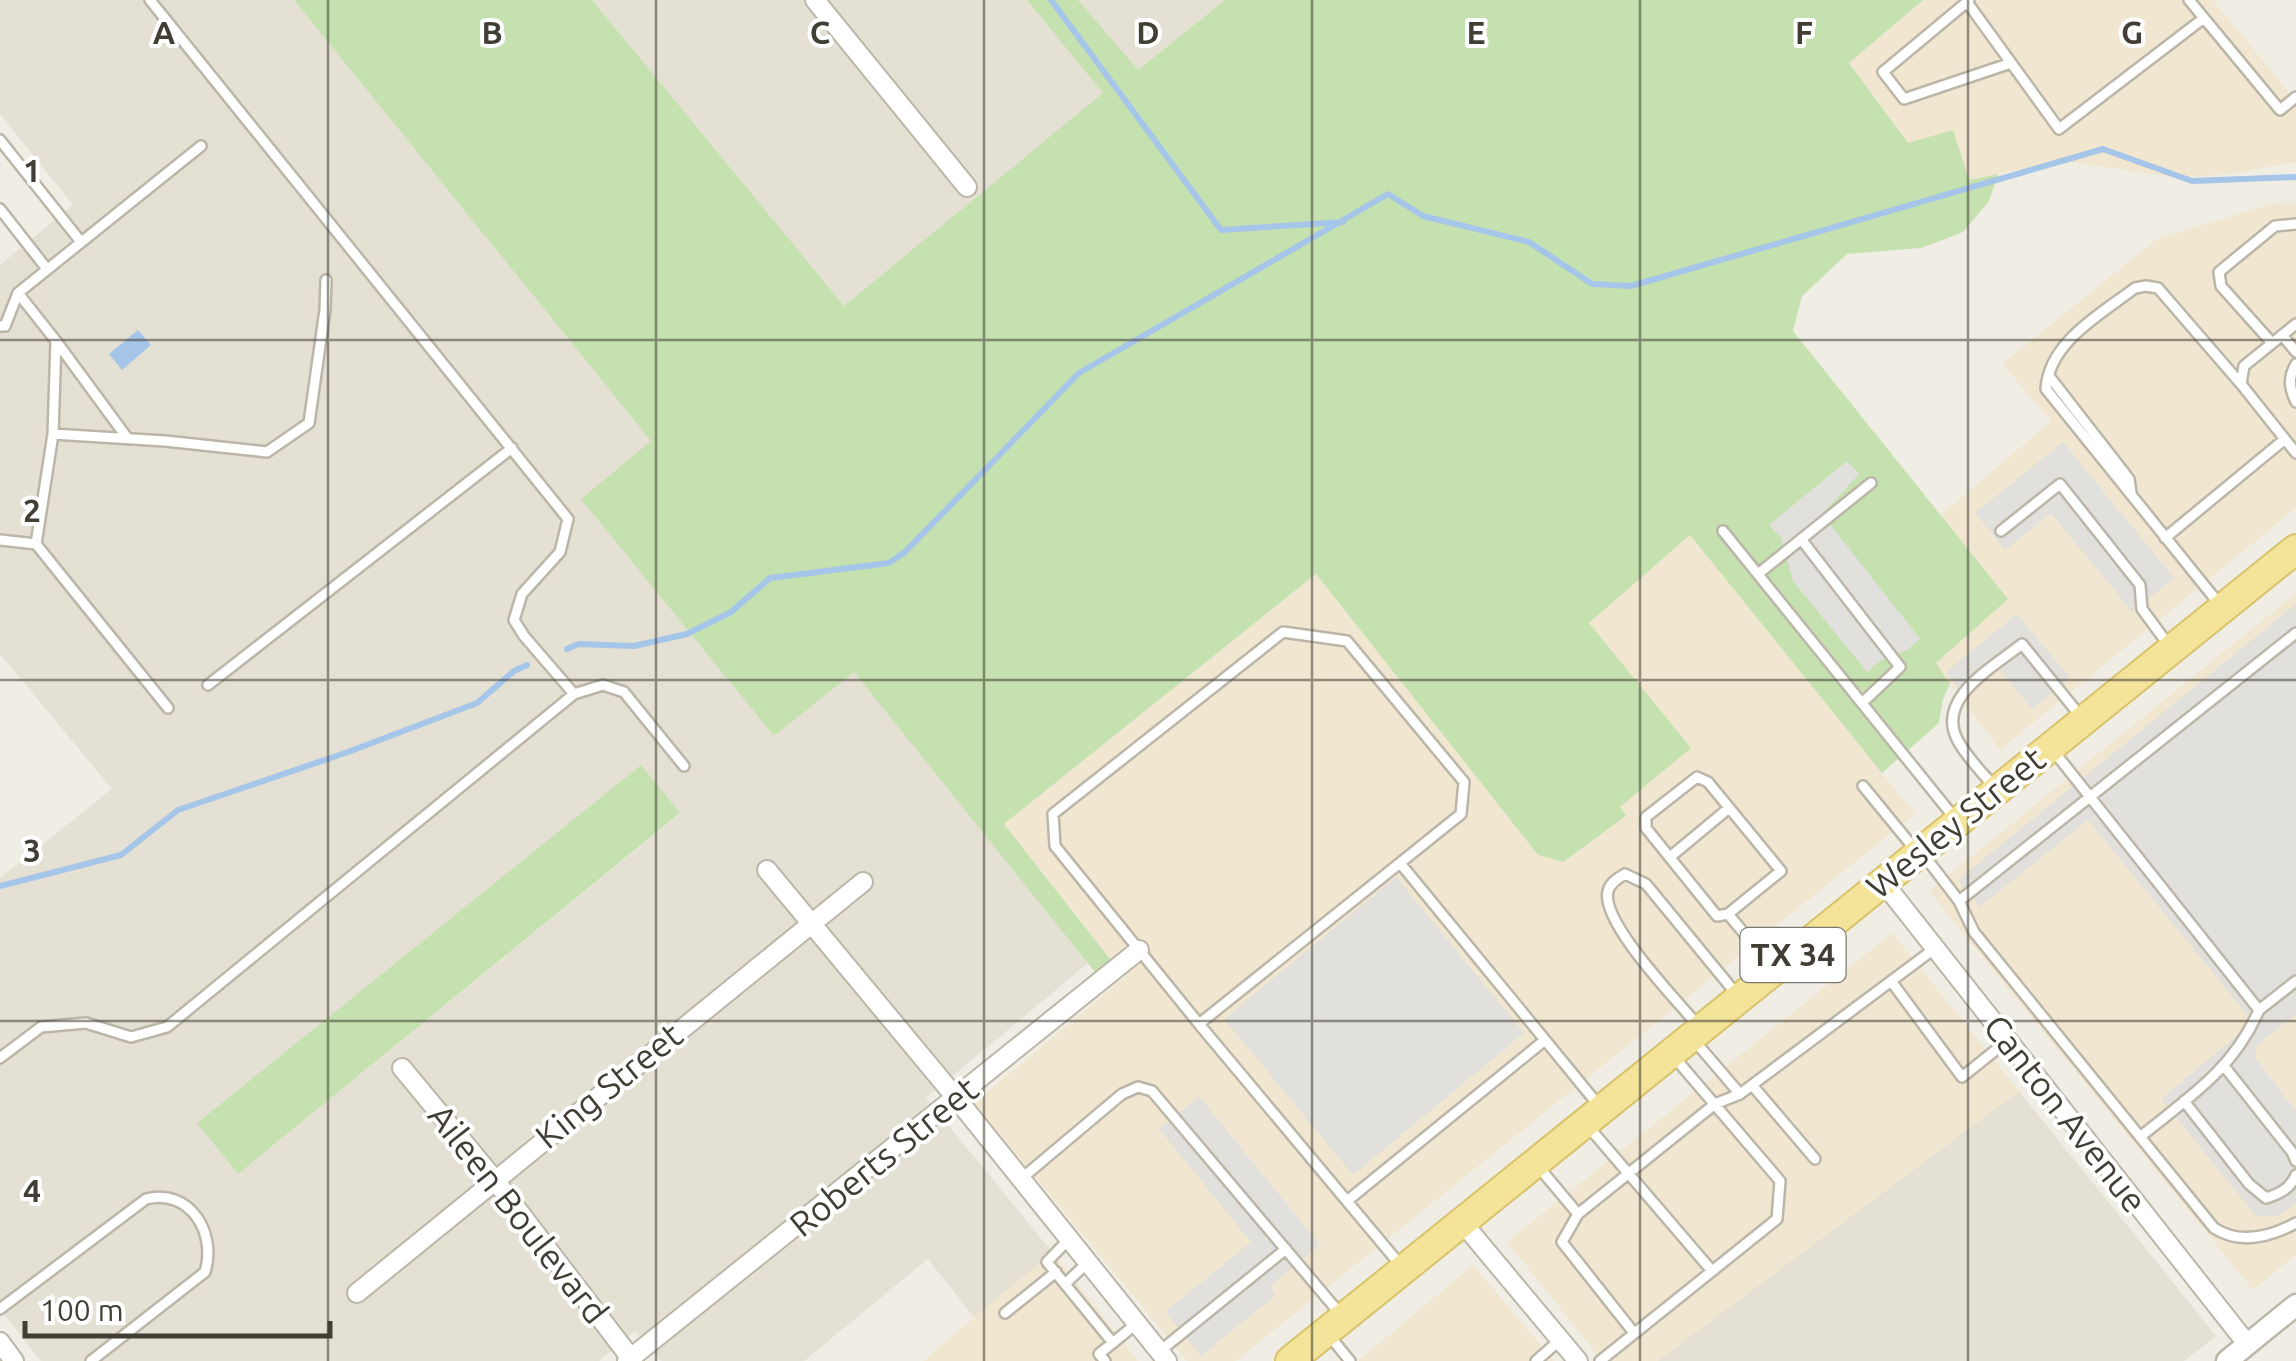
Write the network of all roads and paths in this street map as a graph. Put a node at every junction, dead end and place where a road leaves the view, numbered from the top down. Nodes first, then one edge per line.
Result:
1 (150, 0) edge
2 (815, 0) edge
3 (2189, 0) edge
4 (1968, 1) edge
5 (2204, 18) junction
6 (2011, 62) junction
7 (2296, 97) edge
8 (0, 140) edge
9 (200, 146) dead end
10 (967, 187) dead end
11 (0, 210) edge
12 (2296, 224) edge
13 (81, 242) junction
14 (47, 270) junction
15 (326, 280) dead end
16 (18, 292) junction
17 (2296, 324) edge
18 (0, 326) edge
19 (2282, 335) junction
20 (56, 341) junction
21 (2272, 343) junction
22 (2296, 352) edge
23 (2296, 364) edge
24 (2241, 384) junction
25 (2296, 402) edge
26 (53, 434) junction
27 (128, 439) junction
28 (2285, 440) junction
29 (512, 448) junction
30 (2296, 453) edge
31 (1871, 483) dead end
32 (1723, 531) dead end
33 (2001, 531) dead end
34 (2164, 538) junction
35 (1801, 539) junction
36 (0, 540) edge
37 (36, 544) junction
38 (2296, 549) edge
39 (1758, 574) junction
40 (2222, 608) junction
41 (2296, 634) edge
42 (2172, 649) junction
43 (208, 685) dead end
44 (574, 694) junction
45 (1862, 703) junction
46 (168, 708) dead end
47 (2084, 720) junction
48 (2050, 747) junction
49 (684, 766) dead end
50 (1863, 786) dead end
51 (1997, 790) junction
52 (2090, 797) junction
53 (1729, 808) junction
54 (1958, 822) junction
55 (1920, 853) junction
56 (1670, 857) junction
57 (1400, 864) junction
58 (766, 870) dead end
59 (862, 882) dead end
60 (1883, 882) junction
61 (1960, 901) junction
62 (1728, 914) junction
63 (811, 924) junction
64 (1934, 948) junction
65 (1139, 950) junction
66 (1774, 970) junction
67 (1891, 981) junction
68 (2296, 981) edge
69 (1740, 998) junction
70 (2259, 1010) junction
71 (1199, 1024) junction
72 (1545, 1040) junction
73 (1688, 1040) junction
74 (2008, 1040) junction
75 (0, 1058) edge
76 (2224, 1066) junction
77 (402, 1068) dead end
78 (1752, 1085) junction
79 (1740, 1094) junction
80 (957, 1099) junction
81 (2184, 1101) junction
82 (1714, 1104) junction
83 (1593, 1116) junction
84 (2140, 1138) junction
85 (1816, 1159) dead end
86 (2296, 1161) edge
87 (1536, 1163) junction
88 (1628, 1173) junction
89 (2296, 1175) edge
90 (494, 1179) junction
91 (1020, 1179) junction
92 (1346, 1201) junction
93 (1578, 1214) junction
94 (1462, 1222) junction
95 (2296, 1223) edge
96 (1069, 1239) junction
97 (1286, 1249) junction
98 (1088, 1262) junction
99 (1404, 1269) junction
100 (1712, 1271) junction
101 (1056, 1272) junction
102 (1065, 1284) junction
103 (357, 1293) dead end
104 (2296, 1305) edge
105 (0, 1309) edge
106 (1005, 1314) dead end
107 (1137, 1323) junction
108 (1335, 1325) junction
109 (1634, 1333) junction
110 (1560, 1340) junction
111 (0, 1342) edge
112 (1113, 1343) junction
113 (2248, 1344) junction
114 (1163, 1356) edge
115 (630, 1360) edge
116 (14, 1361) edge
117 (92, 1361) edge
118 (1105, 1361) edge
119 (1290, 1361) edge
120 (1350, 1361) edge
121 (1536, 1361) edge
122 (1578, 1361) edge
123 (1600, 1361) edge
124 (2227, 1361) edge

1 - 29 lane
2 - 10 street
3 - 5 lane
4 - 6 lane
4 - 6 lane
5 - 6 lane
5 - 7 lane
8 - 13 lane
9 - 13 lane
11 - 14 lane
12 - 21 lane
13 - 14 lane
14 - 16 lane
15 - 27 lane
16 - 18 lane
16 - 20 lane
17 - 19 lane
19 - 21 lane
19 - 22 lane
20 - 26 lane
20 - 27 lane
21 - 24 lane
23 - 25 lane
24 - 28 lane
24 - 34 lane
26 - 27 lane
26 - 37 lane
28 - 30 lane
28 - 34 lane
29 - 43 lane
29 - 44 lane
31 - 35 lane
32 - 39 lane
33 - 42 lane
34 - 40 lane
35 - 39 lane
35 - 45 lane
36 - 37 lane
37 - 46 lane
38 - 40 main road, Wesley Street / TX 34
39 - 45 lane
40 - 42 main road, Wesley Street / TX 34
41 - 52 lane
42 - 47 main road, Wesley Street / TX 34
44 - 49 lane
44 - 75 lane
45 - 54 lane
47 - 48 main road, Wesley Street / TX 34
47 - 51 lane
48 - 51 main road, Wesley Street / TX 34
48 - 52 lane
50 - 55 lane
51 - 54 main road, Wesley Street / TX 34
52 - 61 lane
52 - 70 lane
53 - 56 lane
53 - 56 lane
53 - 62 lane
54 - 55 main road, Wesley Street / TX 34
55 - 60 main road, Wesley Street / TX 34
55 - 61 lane
56 - 62 lane
57 - 65 lane
57 - 71 lane
57 - 72 lane
58 - 63 street
59 - 63 street, King Street
60 - 64 street, Canton Avenue
60 - 66 main road, Wesley Street / TX 34
61 - 84 lane
62 - 66 lane
63 - 80 street
63 - 90 street, King Street
64 - 67 lane
64 - 74 street, Canton Avenue
65 - 71 lane
65 - 80 street, Roberts Street
66 - 69 main road, Wesley Street / TX 34
67 - 74 lane
67 - 78 lane
68 - 70 lane
69 - 73 main road, Wesley Street / TX 34
69 - 73 lane
70 - 76 lane
71 - 92 lane
72 - 83 lane
72 - 92 lane
73 - 79 lane
73 - 82 lane
73 - 83 main road, Wesley Street / TX 34
74 - 113 street, Canton Avenue
76 - 81 lane
76 - 86 lane
77 - 90 street, Aileen Boulevard
78 - 79 lane
78 - 85 lane
79 - 82 lane
80 - 91 street
80 - 115 street, Roberts Street
81 - 84 lane
81 - 89 lane
82 - 88 lane
82 - 100 lane
83 - 87 main road, Wesley Street / TX 34
83 - 88 lane
84 - 95 lane
87 - 93 lane
87 - 94 main road, Wesley Street / TX 34
88 - 93 lane
88 - 100 lane
90 - 103 street, King Street
90 - 115 street, Aileen Boulevard
91 - 96 street
91 - 97 lane
92 - 99 lane
93 - 109 lane
94 - 99 main road, Wesley Street / TX 34
94 - 110 street
96 - 98 street
96 - 101 lane
97 - 108 lane
97 - 114 lane
98 - 102 lane
98 - 107 street
99 - 108 main road, Wesley Street / TX 34
100 - 109 lane
101 - 102 lane
101 - 106 lane
102 - 112 lane
104 - 113 street
105 - 117 lane
107 - 112 lane
107 - 114 street
108 - 119 main road, Wesley Street / TX 34
108 - 120 lane
109 - 123 lane
110 - 121 lane
110 - 122 street
111 - 116 street
112 - 118 lane
113 - 124 street

